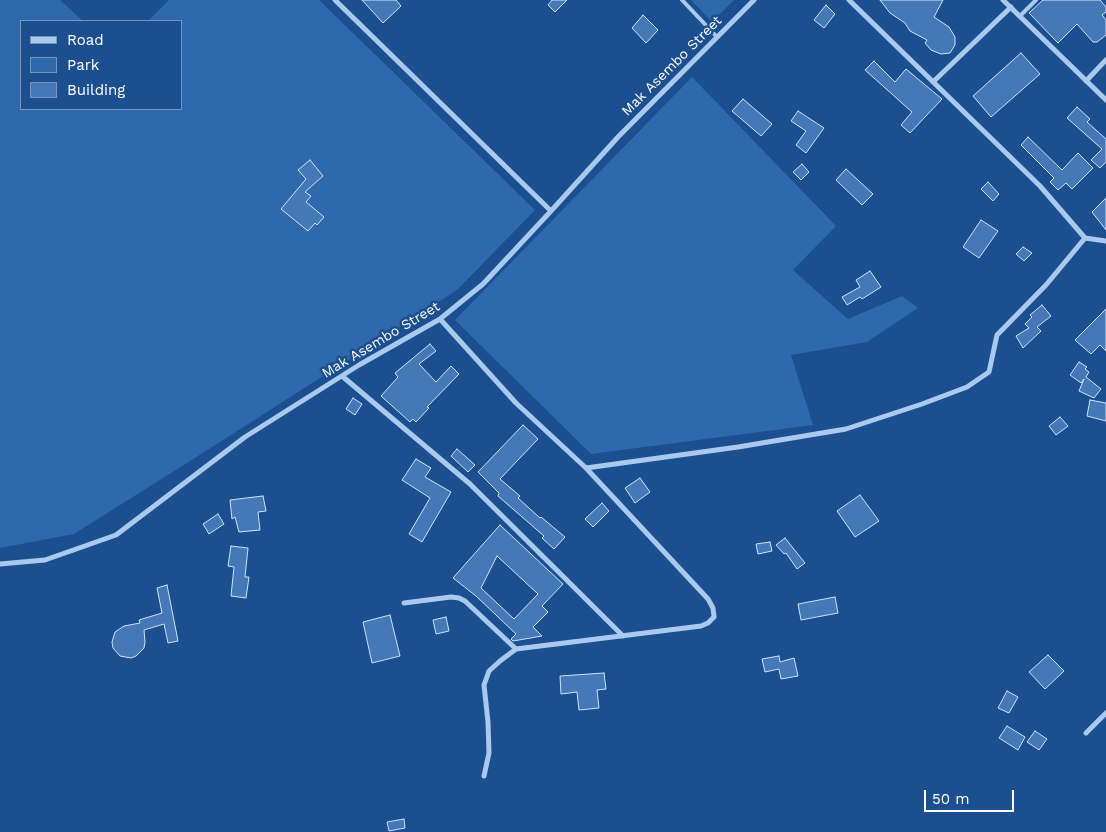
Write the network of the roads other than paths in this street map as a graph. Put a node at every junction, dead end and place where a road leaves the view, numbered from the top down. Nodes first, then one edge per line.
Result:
1 (335, 0) edge
2 (682, 0) edge
3 (754, 0) edge
4 (848, 0) edge
5 (1003, 0) edge
6 (1036, 0) edge
7 (1011, 8) junction
8 (1020, 16) junction
9 (717, 37) junction
10 (1106, 60) edge
11 (1086, 81) junction
12 (933, 82) junction
13 (1106, 100) edge
14 (551, 211) junction
15 (1085, 238) junction
16 (1106, 240) edge
17 (440, 320) junction
18 (342, 376) junction
19 (586, 468) junction
20 (0, 564) edge
21 (404, 603) dead end
22 (623, 636) junction
23 (516, 649) junction
24 (1106, 713) edge
25 (1086, 733) dead end
26 (484, 776) dead end

1 - 14 street
2 - 9 lane
3 - 9 street, Mak Asembo Street
4 - 12 street
5 - 7 street
6 - 8 lane
7 - 8 street
7 - 12 street
8 - 11 street
9 - 14 street, Mak Asembo Street
10 - 11 street
11 - 13 street
12 - 15 street
14 - 17 street, Mak Asembo Street
15 - 16 street
15 - 19 street
17 - 18 street, Mak Asembo Street
17 - 19 street
18 - 20 street, Mak Asembo Street
18 - 22 street
19 - 22 street
21 - 23 street
22 - 23 street
23 - 26 street
24 - 25 street

